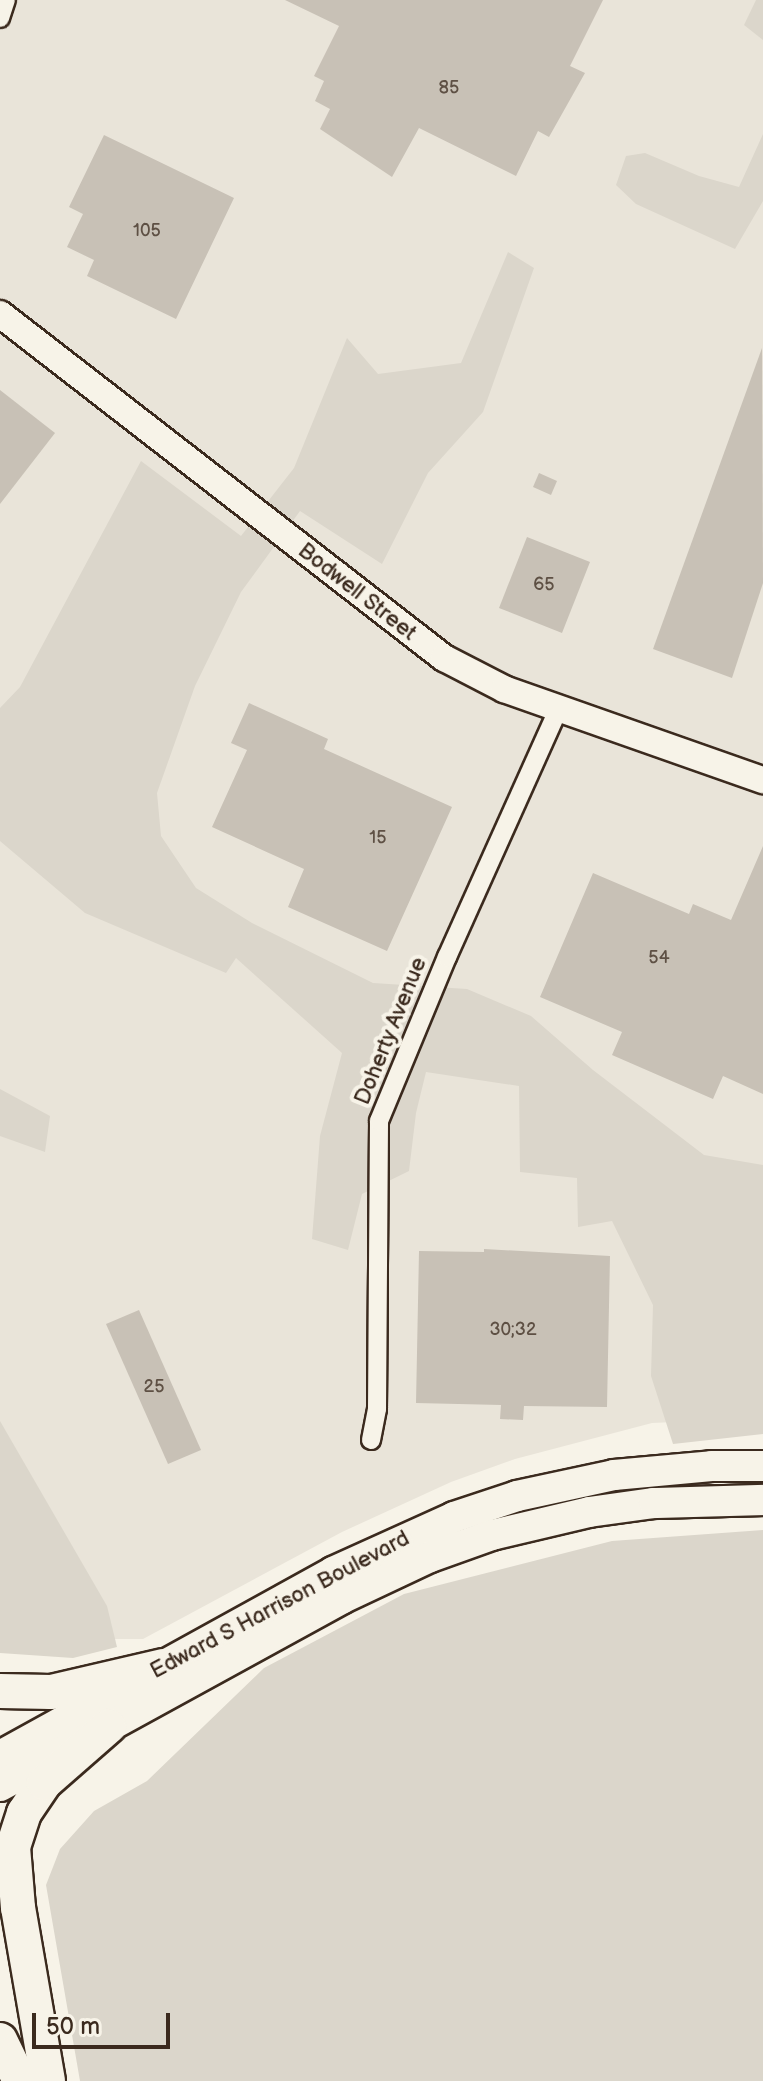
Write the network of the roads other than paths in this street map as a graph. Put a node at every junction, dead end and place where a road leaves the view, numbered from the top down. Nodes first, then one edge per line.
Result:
1 (6, 0) edge
2 (0, 18) edge
3 (0, 314) edge
4 (558, 710) junction
5 (763, 780) edge
6 (371, 1440) dead end
7 (763, 1466) edge
8 (763, 1500) edge
9 (164, 1666) junction
10 (0, 1691) edge
11 (109, 1726) junction
12 (0, 1756) edge
13 (0, 1786) edge
14 (0, 2040) edge
15 (20, 2081) edge
16 (48, 2081) edge

1 - 2 street
3 - 4 street, Bodwell Street
4 - 5 street, Bodwell Street
4 - 6 street, Doherty Avenue
7 - 9 main road, Edward S Harrison Boulevard
8 - 11 main road, Edward S Harrison Boulevard
9 - 10 highway
9 - 12 main road, Edward S Harrison Boulevard
11 - 13 main road, Edward S Harrison Boulevard
11 - 16 highway
14 - 15 highway

